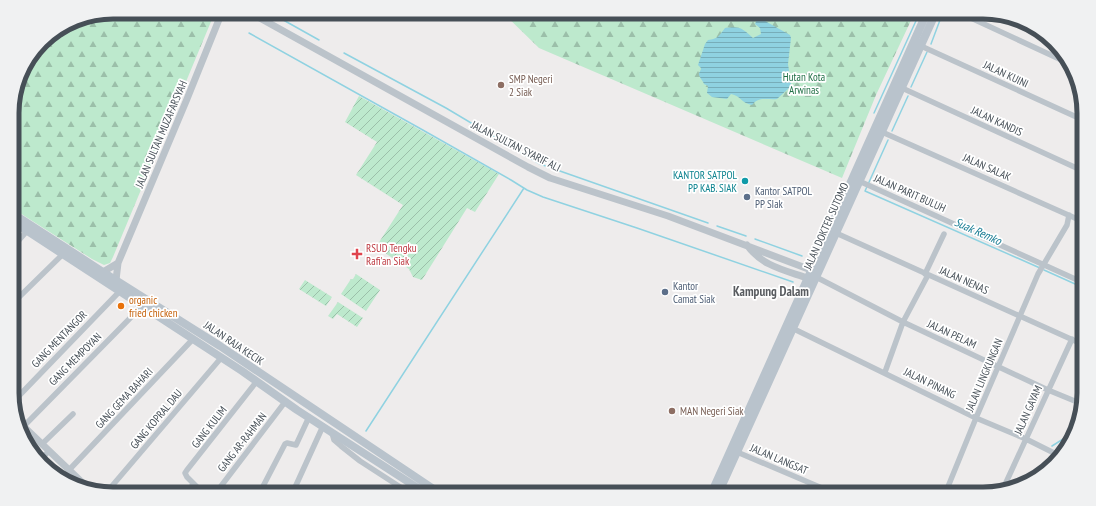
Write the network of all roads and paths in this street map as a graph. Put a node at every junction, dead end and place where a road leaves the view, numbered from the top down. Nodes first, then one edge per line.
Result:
1 (219, 19) edge
2 (262, 19) edge
3 (924, 19) edge
4 (933, 19) edge
5 (973, 19) edge
6 (921, 46) junction
7 (1060, 59) edge
8 (902, 88) junction
9 (887, 111) junction
10 (1077, 117) edge
11 (882, 132) junction
12 (1077, 168) edge
13 (864, 184) junction
14 (1069, 215) junction
15 (19, 217) edge
16 (1077, 219) edge
17 (19, 226) edge
18 (27, 231) junction
19 (836, 233) junction
20 (944, 234) dead end
21 (19, 240) edge
22 (51, 242) junction
23 (746, 245) junction
24 (63, 254) junction
25 (118, 263) junction
26 (1044, 265) junction
27 (103, 272) junction
28 (926, 274) junction
29 (811, 275) junction
30 (116, 280) junction
31 (1077, 280) edge
32 (120, 291) junction
33 (19, 297) edge
34 (142, 306) junction
35 (1020, 317) junction
36 (903, 322) junction
37 (794, 329) junction
38 (193, 339) junction
39 (1072, 339) junction
40 (1077, 342) edge
41 (221, 358) junction
42 (999, 366) junction
43 (885, 372) junction
44 (257, 381) junction
45 (1048, 390) junction
46 (19, 396) edge
47 (285, 402) junction
48 (1076, 402) edge
49 (73, 414) dead end
50 (309, 417) junction
51 (976, 418) junction
52 (24, 422) edge
53 (323, 426) junction
54 (27, 430) edge
55 (331, 431) junction
56 (1026, 439) junction
57 (42, 444) junction
58 (49, 451) junction
59 (737, 452) junction
60 (1055, 454) edge
61 (43, 457) edge
62 (69, 470) junction
63 (78, 480) edge
64 (1006, 483) edge
65 (193, 484) junction
66 (111, 487) edge
67 (190, 487) edge
68 (196, 487) edge
69 (220, 487) edge
70 (263, 487) edge
71 (295, 487) edge
72 (400, 487) edge
73 (416, 487) edge
74 (431, 487) edge
75 (714, 487) edge
76 (721, 487) edge
77 (820, 487) edge
78 (949, 487) edge

1 - 25 street, JALAN SULTAN MUZAFARSYAH
2 - 23 street, JALAN SULTAN SYARIF ALI
3 - 9 main road, JALAN DOKTER SUTOMO
4 - 6 main road, JALAN DOKTER SUTOMO
5 - 7 street
6 - 8 main road, JALAN DOKTER SUTOMO
6 - 10 street, JALAN KUINI
8 - 9 main road, JALAN DOKTER SUTOMO
8 - 12 street, JALAN KANDIS
9 - 11 main road, JALAN DOKTER SUTOMO
9 - 29 main road, JALAN DOKTER SUTOMO
11 - 13 main road, JALAN DOKTER SUTOMO
11 - 14 street, JALAN SALAK
13 - 19 main road, JALAN DOKTER SUTOMO
13 - 26 street, JALAN PARIT BULUH
14 - 16 street, JALAN SALAK
14 - 26 street, JALAN LINGKUNGAN
15 - 22 main road, JALAN RAJA KECIK
17 - 18 main road, JALAN RAJA KECIK
18 - 21 street
18 - 22 main road, JALAN RAJA KECIK
19 - 28 street, JALAN NENAS
19 - 29 main road, JALAN DOKTER SUTOMO
20 - 28 street
22 - 24 main road, JALAN RAJA KECIK
22 - 27 main road, JALAN RAJA KECIK
23 - 29 street, JALAN SULTAN SYARIF ALI
23 - 29 street
24 - 32 main road, JALAN RAJA KECIK
24 - 33 street
25 - 27 street
25 - 30 street, JALAN SULTAN MUZAFARSYAH
26 - 31 street, JALAN PARIT BULUH
26 - 35 street, JALAN LINGKUNGAN
27 - 30 main road, JALAN RAJA KECIK
28 - 35 street, JALAN NENAS
28 - 36 street
29 - 36 street, JALAN PELAM
29 - 37 main road, JALAN DOKTER SUTOMO
29 - 75 main road, JALAN DOKTER SUTOMO
30 - 74 main road, JALAN RAJA KECIK
32 - 34 main road, JALAN RAJA KECIK
32 - 46 street, GANG MENTANGOR
34 - 38 main road, JALAN RAJA KECIK
34 - 52 street, GANG MEMPOYAN
35 - 39 street, JALAN NENAS
35 - 42 street, JALAN LINGKUNGAN
36 - 42 street, JALAN PELAM
36 - 43 street
37 - 43 street, JALAN PINANG
37 - 59 main road, JALAN DOKTER SUTOMO
38 - 41 main road, JALAN RAJA KECIK
38 - 62 street, GANG GEMA BAHARI
39 - 40 street, JALAN NENAS
39 - 45 street, JALAN GAYAM
41 - 44 main road, JALAN RAJA KECIK
41 - 66 street, GANG KOPRAL DAU
42 - 45 street, JALAN PELAM
42 - 51 street, JALAN LINGKUNGAN
43 - 51 street, JALAN PINANG
44 - 47 main road, JALAN RAJA KECIK
44 - 65 street, GANG KULIM
45 - 48 street, JALAN PELAM
45 - 56 street, JALAN GAYAM
47 - 50 main road, JALAN RAJA KECIK
47 - 69 street, GANG AR-RAHMAN
49 - 57 street
50 - 53 main road, JALAN RAJA KECIK
50 - 70 street
51 - 56 street, JALAN PINANG
51 - 78 street, JALAN LINGKUNGAN
53 - 55 main road, JALAN RAJA KECIK
53 - 71 street
54 - 57 street
55 - 72 street
55 - 73 main road, JALAN RAJA KECIK
56 - 60 street, JALAN PINANG
56 - 64 street, JALAN GAYAM
57 - 58 street
58 - 61 street
58 - 62 street
59 - 76 main road, JALAN DOKTER SUTOMO
59 - 77 street, JALAN LANGSAT
62 - 63 street
65 - 67 street
65 - 68 street

